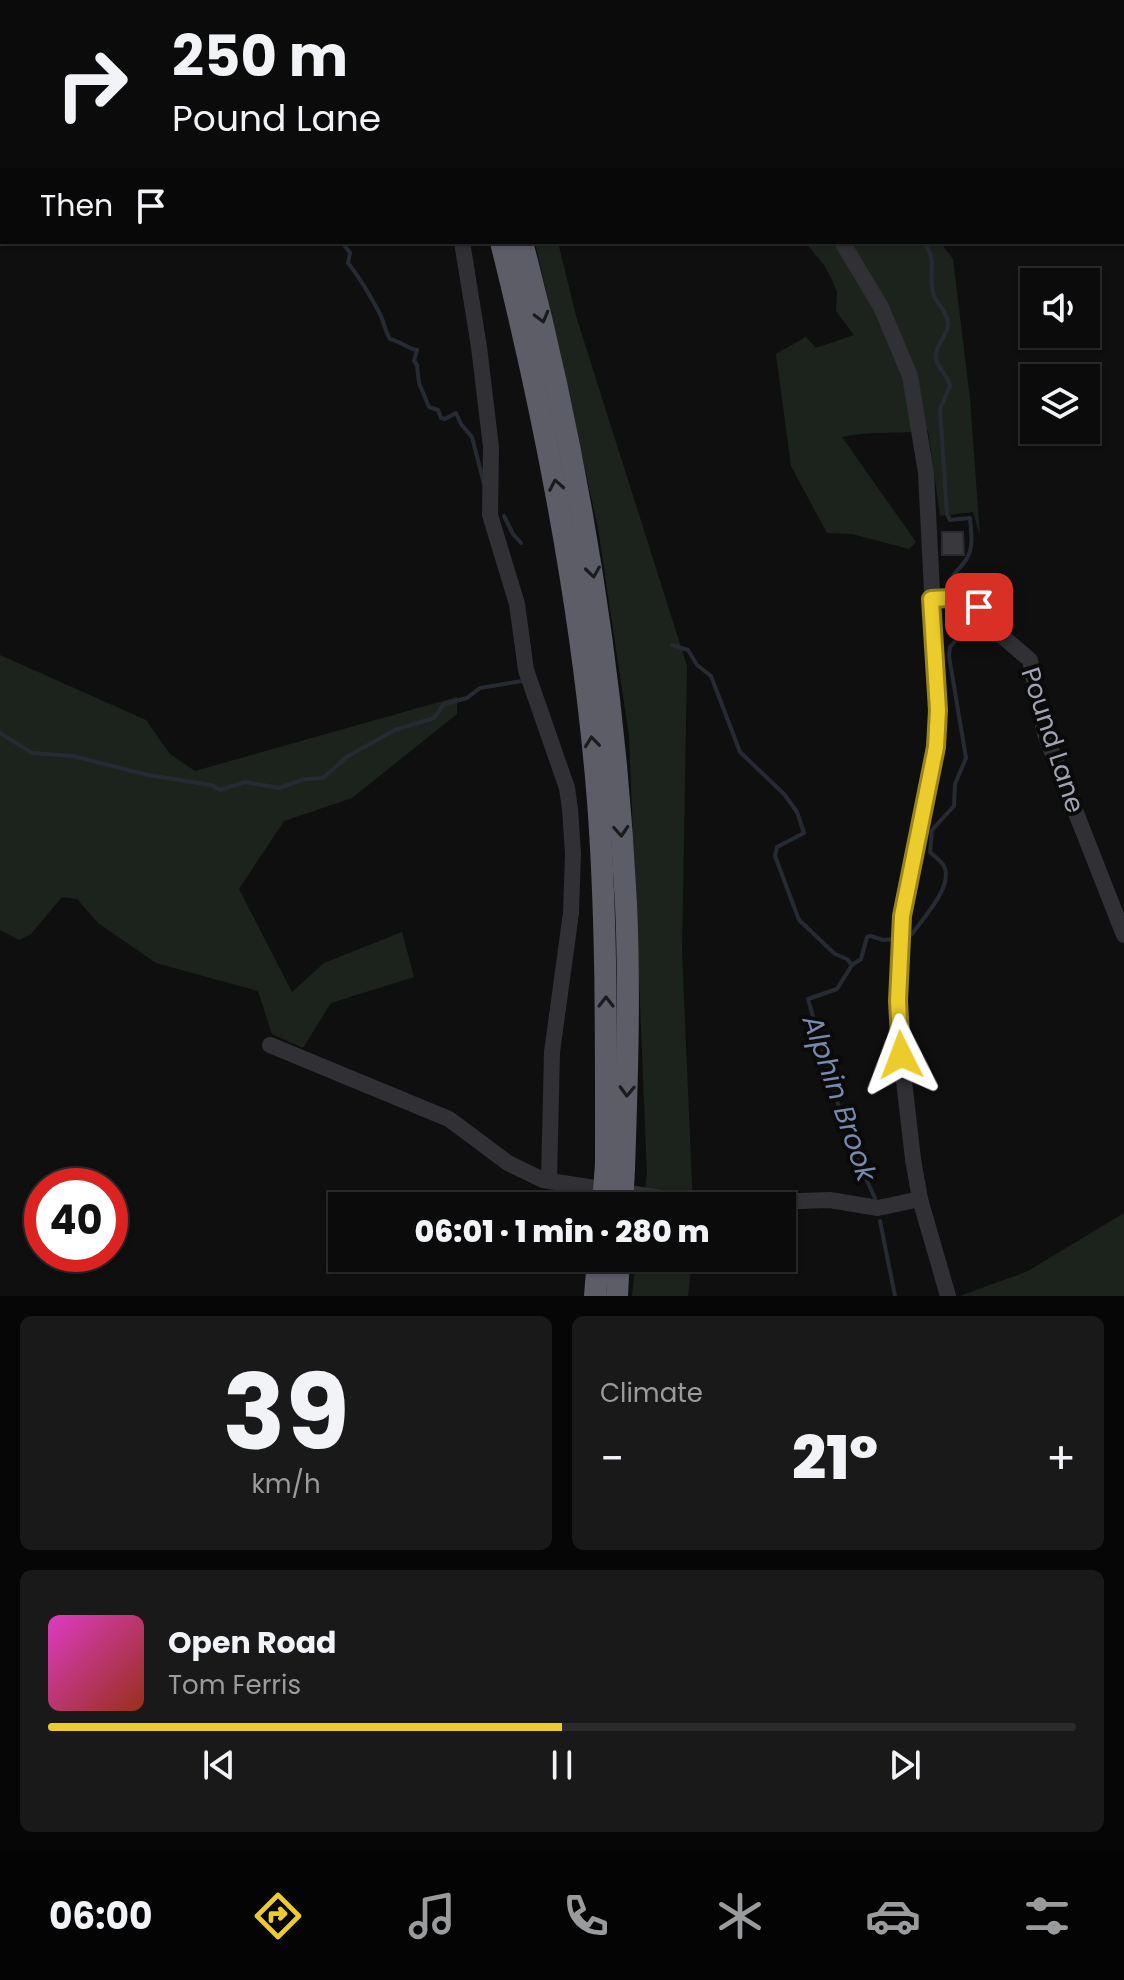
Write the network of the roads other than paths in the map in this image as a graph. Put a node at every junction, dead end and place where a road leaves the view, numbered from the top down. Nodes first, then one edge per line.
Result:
1 (462, 244) edge
2 (501, 244) edge
3 (523, 244) edge
4 (843, 244) edge
5 (931, 599) junction
6 (1124, 935) edge
7 (270, 1045) dead end
8 (615, 1166) junction
9 (549, 1181) junction
10 (607, 1192) edge
11 (620, 1192) edge
12 (920, 1199) junction
13 (597, 1272) edge
14 (618, 1272) edge
15 (595, 1296) edge
16 (617, 1296) edge
17 (948, 1296) edge

1 - 9 street
8 -> 2 highway
3 -> 8 highway
4 - 5 street
5 - 6 street, Pound Lane
5 - 12 street
7 - 9 street
8 - 10 highway, bridge
8 - 11 highway, bridge
9 - 12 street
12 - 17 street
13 - 15 highway
14 - 16 highway

